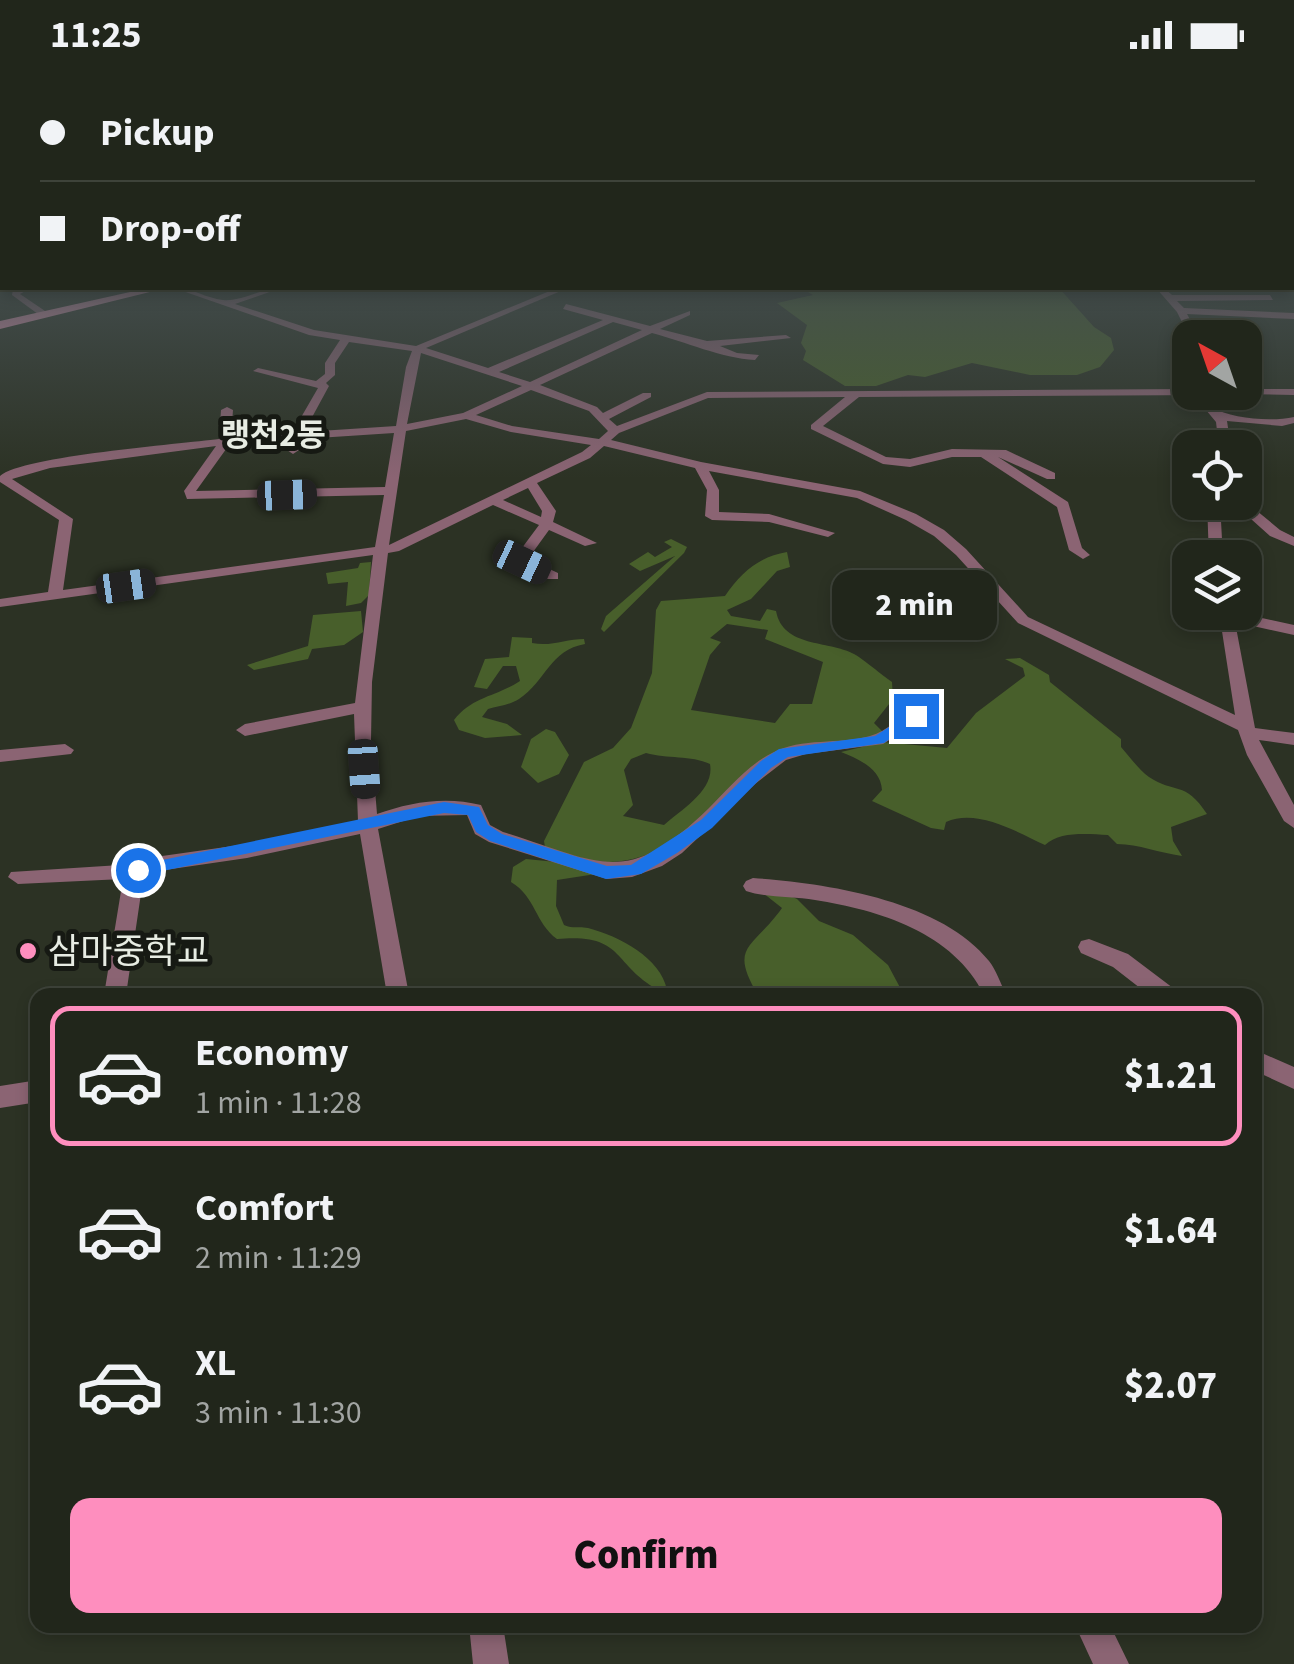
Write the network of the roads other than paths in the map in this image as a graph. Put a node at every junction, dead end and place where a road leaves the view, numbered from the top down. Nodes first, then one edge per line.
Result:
1 (299, 329) edge
2 (465, 329) edge
3 (588, 329) edge
4 (650, 330) joint
5 (786, 338) dead end
6 (345, 340) junction
7 (555, 344) junction
8 (706, 344) junction
9 (418, 349) junction
10 (593, 355) junction
11 (755, 358) dead end
12 (258, 371) dead end
13 (489, 372) junction
14 (320, 383) junction
15 (529, 385) junction
16 (1262, 392) edge
17 (1294, 392) edge
18 (1172, 393) edge
19 (856, 394) junction
20 (647, 396) dead end
21 (227, 410) dead end
22 (1214, 410) edge
23 (466, 416) junction
24 (1220, 416) junction
25 (604, 417) junction
26 (1294, 420) edge
27 (400, 429) junction
28 (1222, 430) edge
29 (297, 434) junction
30 (610, 437) junction
31 (225, 442) junction
32 (293, 450) dead end
33 (983, 453) junction
34 (700, 466) junction
35 (1051, 476) dead end
36 (531, 483) junction
37 (390, 491) junction
38 (494, 502) junction
39 (1259, 520) edge
40 (546, 524) junction
41 (828, 533) dead end
42 (1294, 542) edge
43 (590, 543) dead end
44 (381, 551) junction
45 (1083, 555) dead end
46 (553, 576) dead end
47 (56, 596) junction
48 (0, 603) edge
49 (1262, 622) edge
50 (1229, 630) edge
51 (1294, 630) edge
52 (363, 708) junction
53 (916, 716) dead end
54 (245, 730) dead end
55 (1247, 730) junction
56 (1294, 739) edge
57 (65, 750) dead end
58 (0, 756) edge
59 (1294, 821) edge
60 (368, 826) junction
61 (138, 870) junction
62 (18, 877) dead end
63 (753, 886) dead end
64 (1090, 947) dead end
65 (117, 988) edge
66 (397, 988) edge
67 (992, 988) edge
68 (1157, 988) edge
69 (1262, 1063) edge
70 (1294, 1078) edge
71 (30, 1092) edge
72 (0, 1097) edge
73 (487, 1633) edge
74 (1096, 1633) edge
75 (492, 1664) edge
76 (1111, 1664) edge

1 - 6 street
2 - 9 street
3 - 7 street
4 - 8 street
4 - 10 street
5 - 8 street
6 - 9 street
6 - 14 street
7 - 10 street
7 - 13 street
8 - 11 street
9 - 13 street
9 - 27 street
10 - 15 street
12 - 14 street
13 - 15 street
14 - 29 street
15 - 23 street
15 - 25 street
16 - 17 street
18 - 19 street
19 - 30 street
19 - 33 street
20 - 25 street
21 - 31 street
22 - 24 street
23 - 27 street
23 - 30 street
24 - 26 street
24 - 28 street
25 - 30 street
27 - 29 street
27 - 37 street
29 - 31 street
29 - 32 street
30 - 34 street
30 - 36 street
31 - 37 street
31 - 47 street
33 - 35 street
33 - 45 street
34 - 41 street
34 - 55 street
36 - 38 street
36 - 40 street
37 - 44 street
38 - 40 street
38 - 44 street
39 - 42 street
40 - 43 street
40 - 46 street
44 - 47 street
44 - 52 street
47 - 48 street
49 - 51 street
50 - 55 street
52 - 54 street
52 - 60 street
53 - 60 street
55 - 56 street
55 - 59 street
57 - 58 street
60 - 61 street
60 - 66 street
61 - 62 street
61 - 65 street
63 - 67 street
64 - 68 street
69 - 70 street
71 - 72 street
73 - 75 street
74 - 76 street

